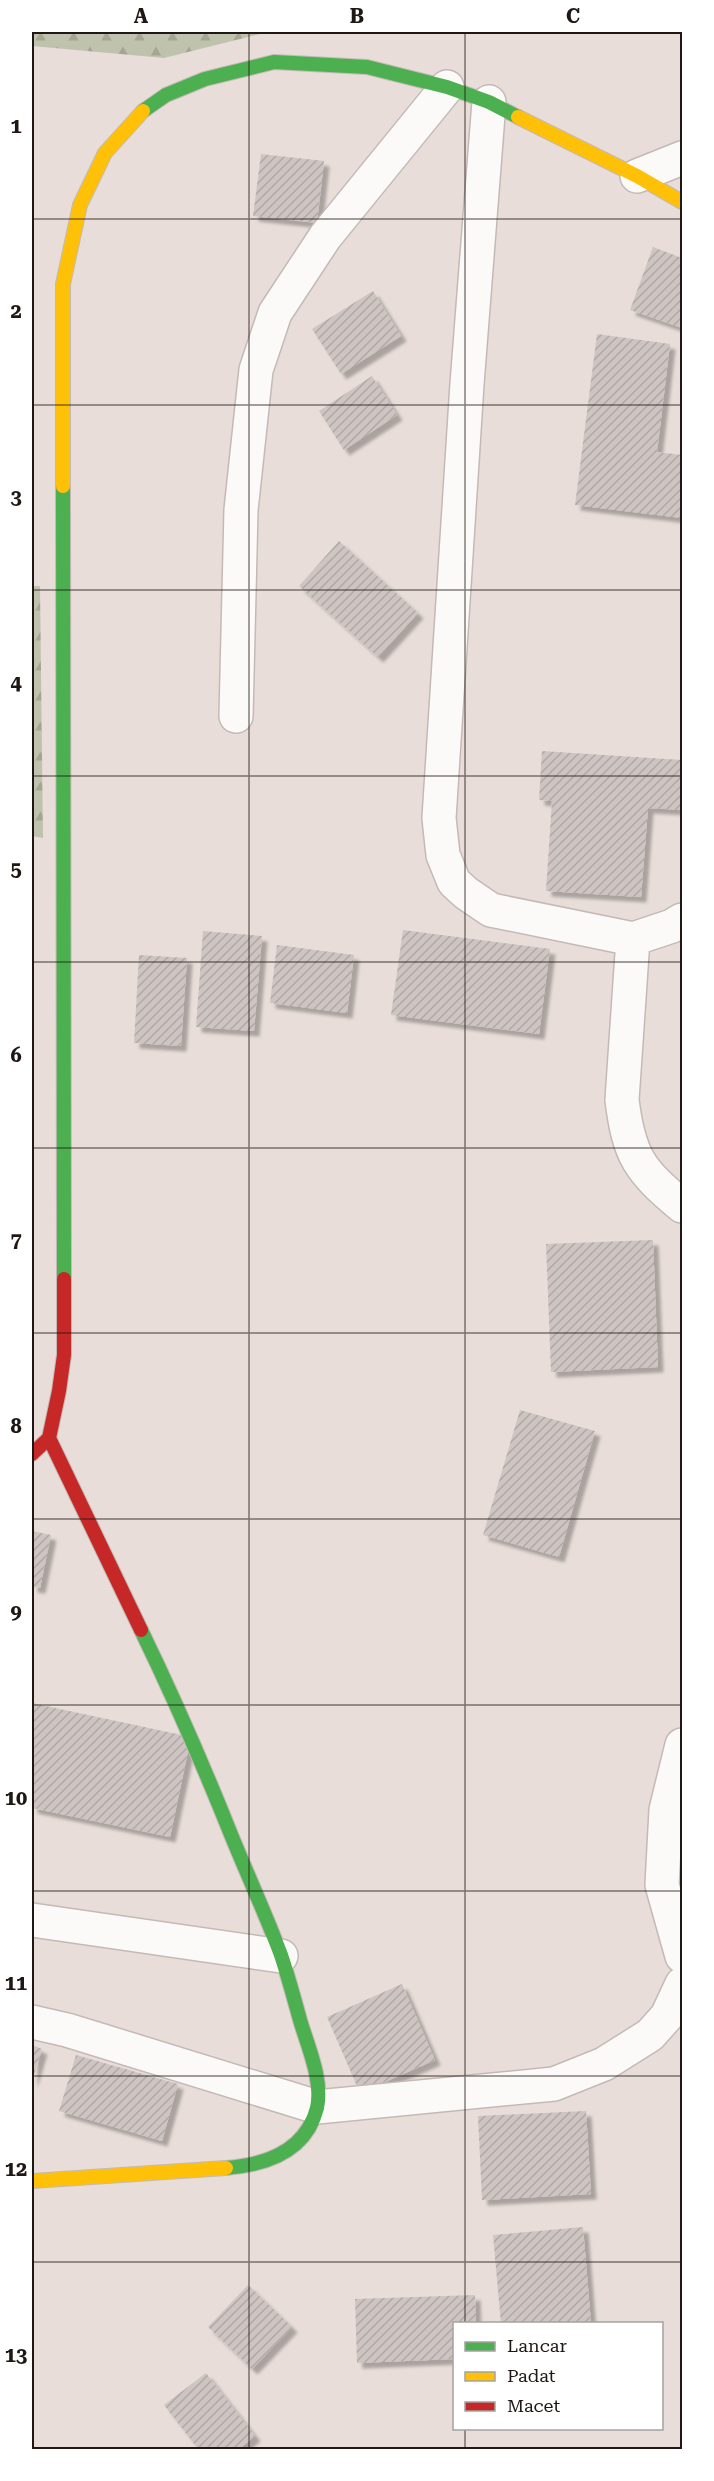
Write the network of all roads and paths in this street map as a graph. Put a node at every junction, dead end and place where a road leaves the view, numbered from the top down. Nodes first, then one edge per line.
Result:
1 (447, 87) junction
2 (489, 102) junction
3 (682, 158) edge
4 (638, 176) junction
5 (682, 202) edge
6 (236, 716) dead end
7 (682, 920) edge
8 (633, 939) junction
9 (682, 1206) edge
10 (49, 1438) junction
11 (32, 1454) edge
12 (682, 1745) edge
13 (32, 1920) edge
14 (281, 1956) junction
15 (682, 1956) edge
16 (682, 1984) edge
17 (32, 2022) edge
18 (317, 2107) junction
19 (32, 2181) edge

1 - 2 street
1 - 6 street
1 - 10 street
2 - 4 street
2 - 8 street
3 - 4 street
4 - 5 street
7 - 8 street
8 - 9 street
10 - 11 street
10 - 14 street
12 - 15 street
13 - 14 street
14 - 18 street
16 - 18 street
17 - 18 street
18 - 19 street

